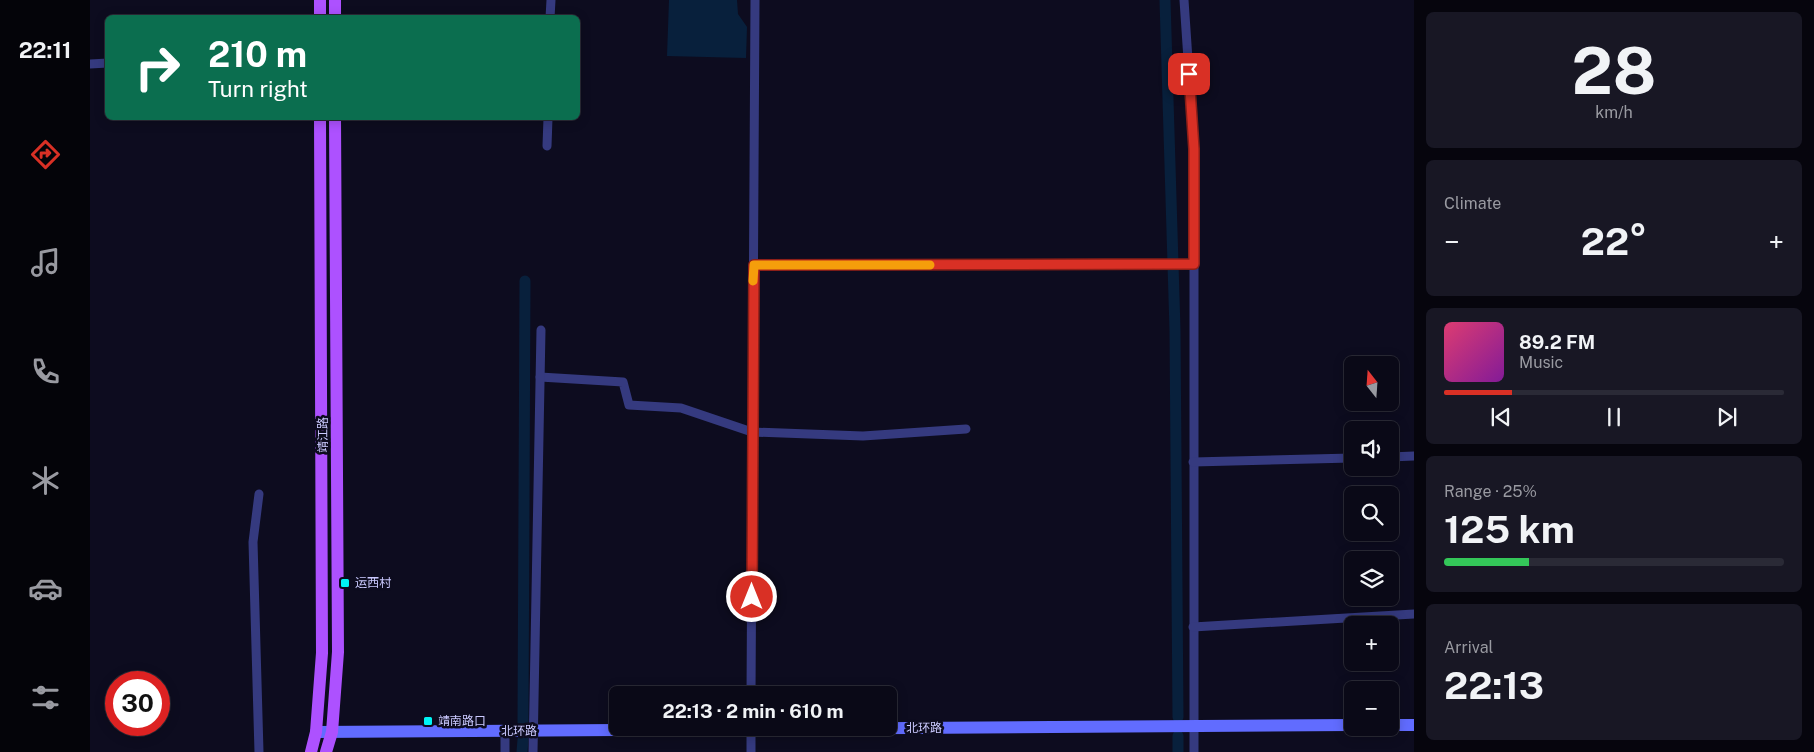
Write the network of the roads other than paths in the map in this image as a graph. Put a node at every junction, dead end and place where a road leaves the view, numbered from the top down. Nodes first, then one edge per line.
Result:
1 (320, 0) edge
2 (335, 0) edge
3 (551, 0) edge
4 (755, 0) edge
5 (1184, 0) edge
6 (320, 15) edge
7 (335, 15) edge
8 (550, 15) edge
9 (105, 63) edge
10 (90, 64) edge
11 (320, 120) edge
12 (336, 120) edge
13 (548, 120) edge
14 (547, 146) dead end
15 (1193, 264) junction
16 (754, 265) junction
17 (541, 330) dead end
18 (540, 378) junction
19 (966, 429) dead end
20 (752, 432) junction
21 (1414, 456) edge
22 (1399, 457) edge
23 (1344, 458) edge
24 (1193, 462) junction
25 (259, 494) dead end
26 (1414, 614) edge
27 (1193, 627) junction
28 (751, 686) edge
29 (1344, 725) edge
30 (1399, 725) edge
31 (1414, 725) edge
32 (1193, 726) junction
33 (897, 727) edge
34 (609, 730) edge
35 (505, 731) junction
36 (534, 731) junction
37 (316, 732) junction
38 (332, 732) junction
39 (751, 736) edge
40 (259, 752) edge
41 (311, 752) edge
42 (326, 752) edge
43 (504, 752) edge
44 (533, 752) edge
45 (751, 752) edge
46 (1194, 752) edge

1 - 6 main road
2 - 7 main road
3 - 8 street
4 - 16 street
5 - 15 street
9 - 10 street
11 - 37 main road, 靖江路
12 - 38 main road, 靖江路
13 - 14 street
15 - 16 street
15 - 24 street
16 - 20 street
17 - 18 street
18 - 20 street
18 - 36 street
19 - 20 street
20 - 28 street
21 - 22 street
23 - 24 street
24 - 27 street
25 - 40 street
26 - 27 street
27 - 32 street
29 - 32 main road, 北环路
30 - 31 main road
32 - 33 main road, 北环路
32 - 46 street
34 - 36 main road, 北环路
35 - 36 main road, 北环路
35 - 38 main road, 北环路
35 - 43 street
36 - 44 street
37 - 38 main road, 北环路
37 - 41 main road, 靖江路
38 - 42 main road, 靖江路
39 - 45 street

